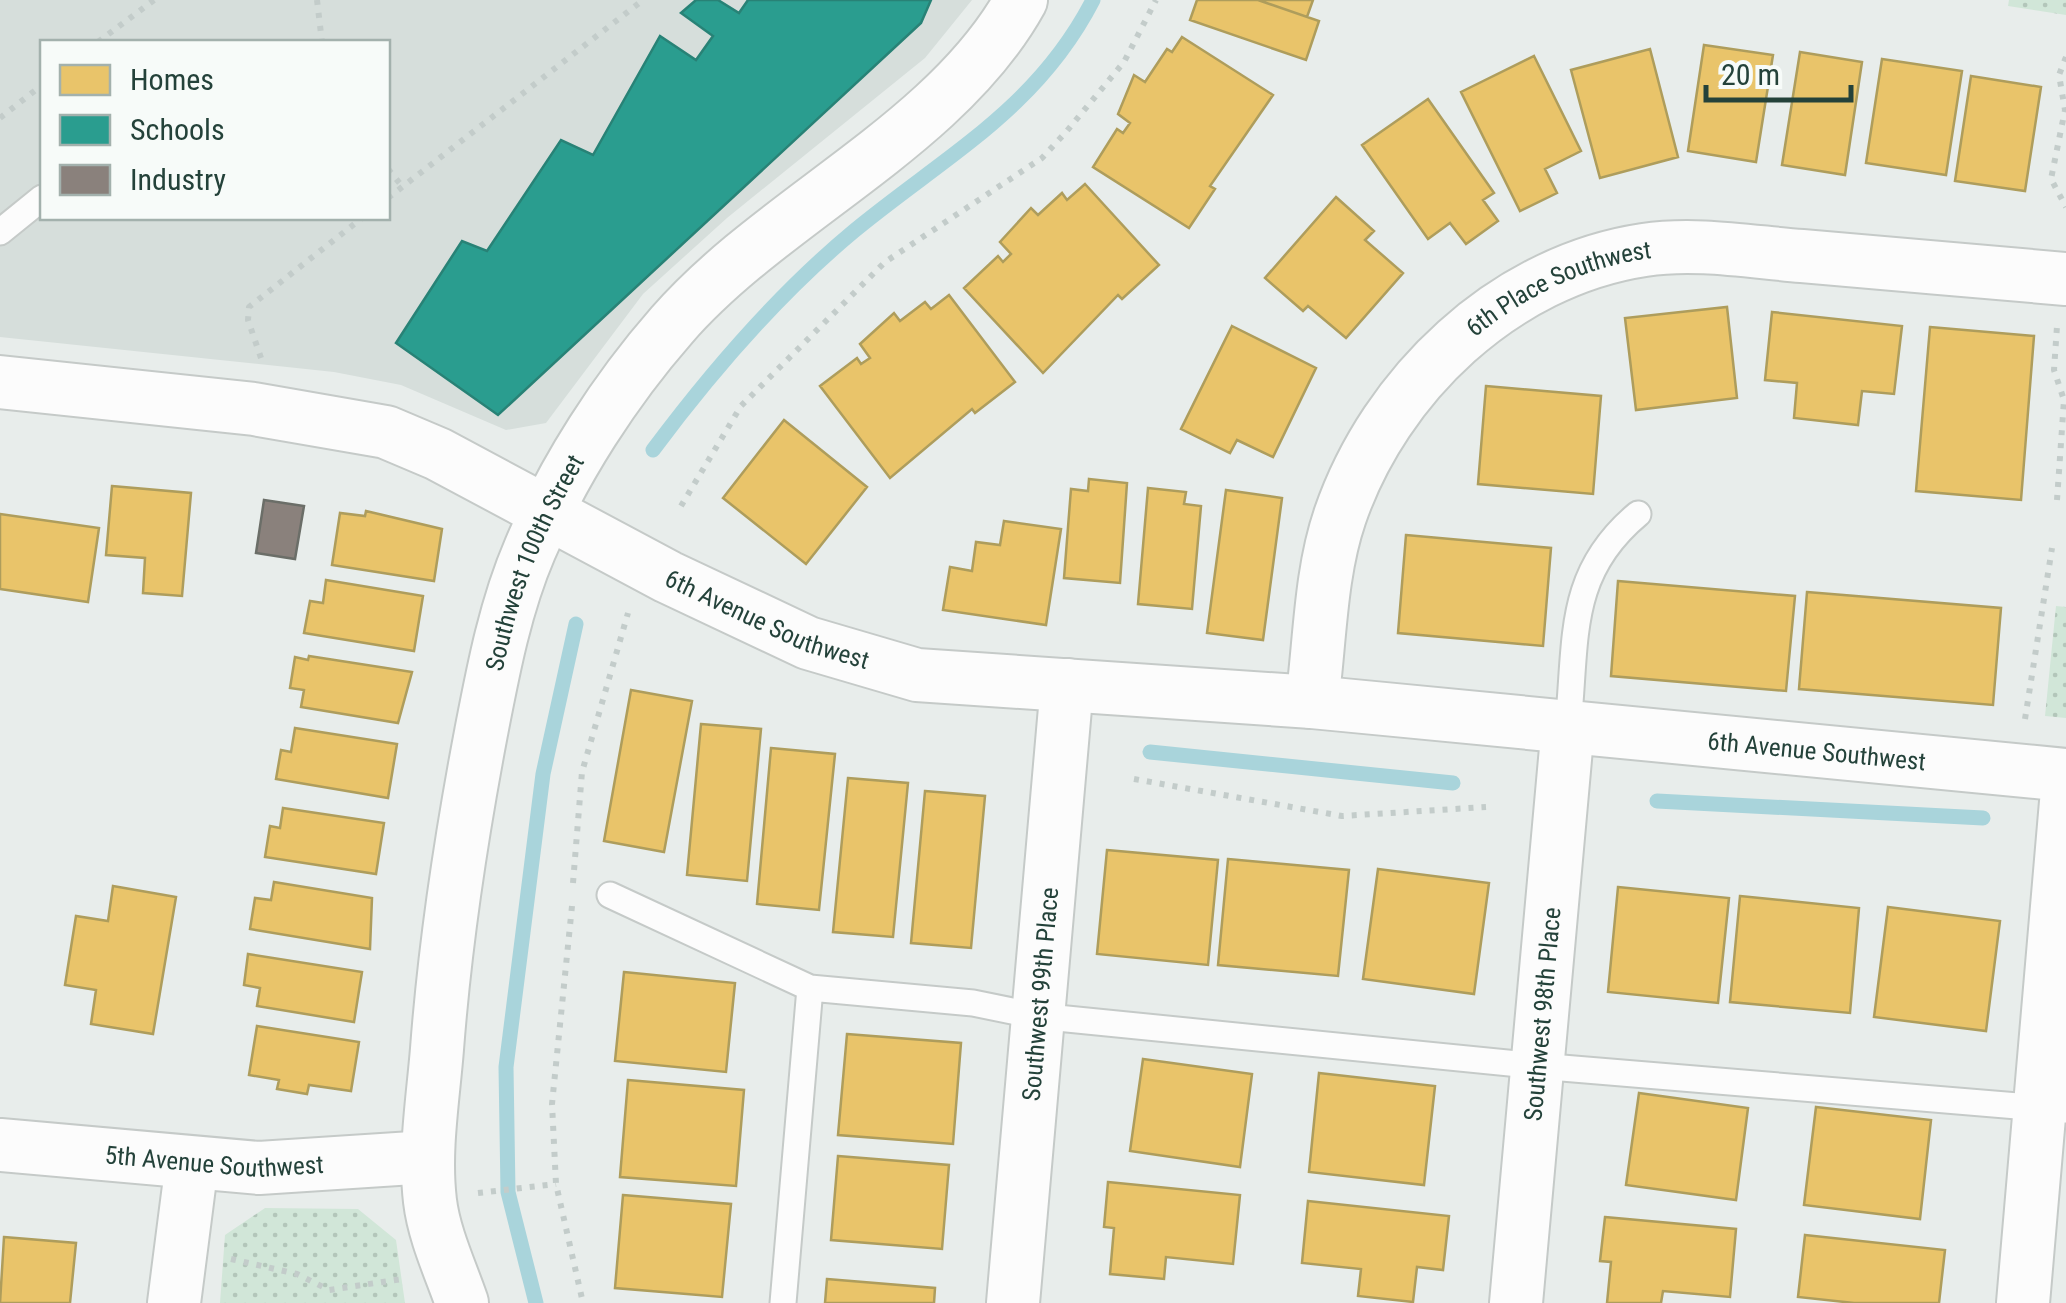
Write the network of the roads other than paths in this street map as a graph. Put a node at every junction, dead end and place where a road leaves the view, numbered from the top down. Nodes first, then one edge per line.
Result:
1 (1021, 0) edge
2 (40, 200) edge
3 (0, 232) edge
4 (2062, 298) edge
5 (0, 382) edge
6 (546, 512) junction
7 (1638, 514) dead end
8 (1067, 686) junction
9 (1312, 702) junction
10 (1568, 726) junction
11 (2066, 775) edge
12 (2066, 802) edge
13 (610, 894) dead end
14 (810, 988) junction
15 (1037, 1016) junction
16 (1538, 1066) junction
17 (2053, 1109) edge
18 (0, 1144) edge
19 (428, 1157) junction
20 (192, 1163) junction
21 (174, 1303) edge
22 (462, 1303) edge
23 (783, 1303) edge
24 (1013, 1303) edge
25 (1516, 1303) edge
26 (2023, 1303) edge

1 - 6 street, Southwest 100th Street
2 - 3 lane
4 - 9 street, 6th Place Southwest
5 - 6 street, 6th Avenue Southwest
6 - 8 street, 6th Avenue Southwest
6 - 19 street, Southwest 100th Street
7 - 10 lane
8 - 9 street, 6th Avenue Southwest
8 - 15 street, Southwest 99th Place
9 - 10 street, 6th Avenue Southwest
10 - 11 street, 6th Avenue Southwest
10 - 16 street, Southwest 98th Place
12 - 17 street
13 - 14 lane
14 - 15 lane
14 - 23 lane
15 - 16 lane
15 - 24 street, Southwest 99th Place
16 - 17 lane
16 - 25 street, Southwest 98th Place
17 - 26 street
18 - 20 street, 5th Avenue Southwest
19 - 20 street, 5th Avenue Southwest
19 - 22 street, Southwest 100th Street
20 - 21 street

